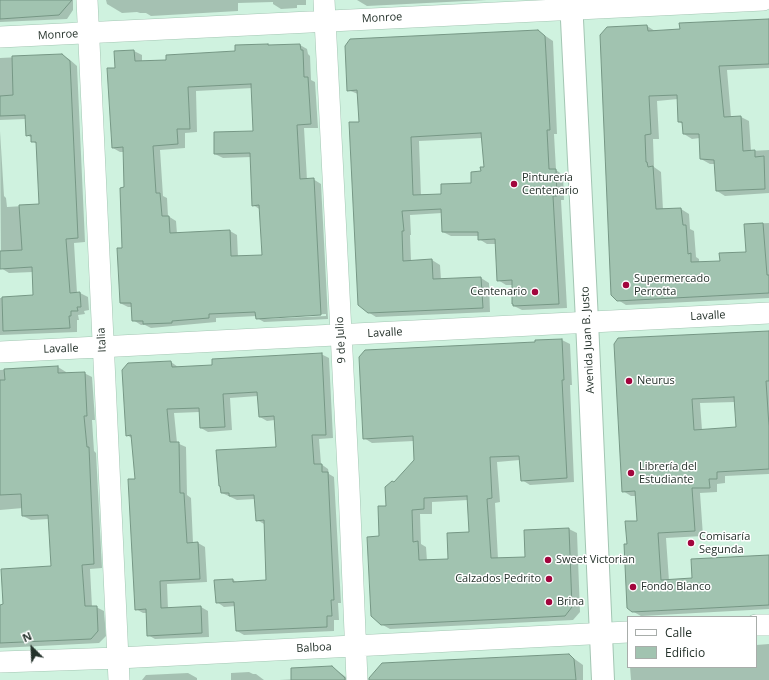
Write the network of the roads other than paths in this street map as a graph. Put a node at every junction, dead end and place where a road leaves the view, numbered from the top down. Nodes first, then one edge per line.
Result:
1 (87, 0) edge
2 (324, 0) edge
3 (763, 0) edge
4 (572, 4) edge
5 (325, 21) junction
6 (89, 33) junction
7 (0, 37) edge
8 (769, 312) edge
9 (587, 322) junction
10 (340, 335) junction
11 (103, 347) junction
12 (0, 352) edge
13 (757, 625) edge
14 (769, 625) edge
15 (627, 632) edge
16 (600, 633) junction
17 (355, 646) junction
18 (118, 658) junction
19 (0, 662) edge
20 (119, 680) edge
21 (357, 680) edge
22 (603, 680) edge

1 - 6 street, Italia
2 - 5 street, 9 de Julio
3 - 4 street, Monroe
4 - 5 street, Monroe
4 - 9 main road, Avenida Juan B. Justo
5 - 6 street, Monroe
5 - 10 street, 9 de Julio
6 - 7 street, Monroe
6 - 11 street, Italia
8 - 9 street, Lavalle
9 - 10 street, Lavalle
9 - 16 main road, Avenida Juan B. Justo
10 - 11 street, Lavalle
10 - 17 street, 9 de Julio
11 - 12 street, Lavalle
11 - 18 street, Italia
13 - 14 street
15 - 16 street, Balboa
16 - 17 street, Balboa
16 - 22 main road, Avenida Juan B. Justo
17 - 18 street, Balboa
17 - 21 street, 9 de Julio
18 - 19 street, Balboa
18 - 20 street, Italia

